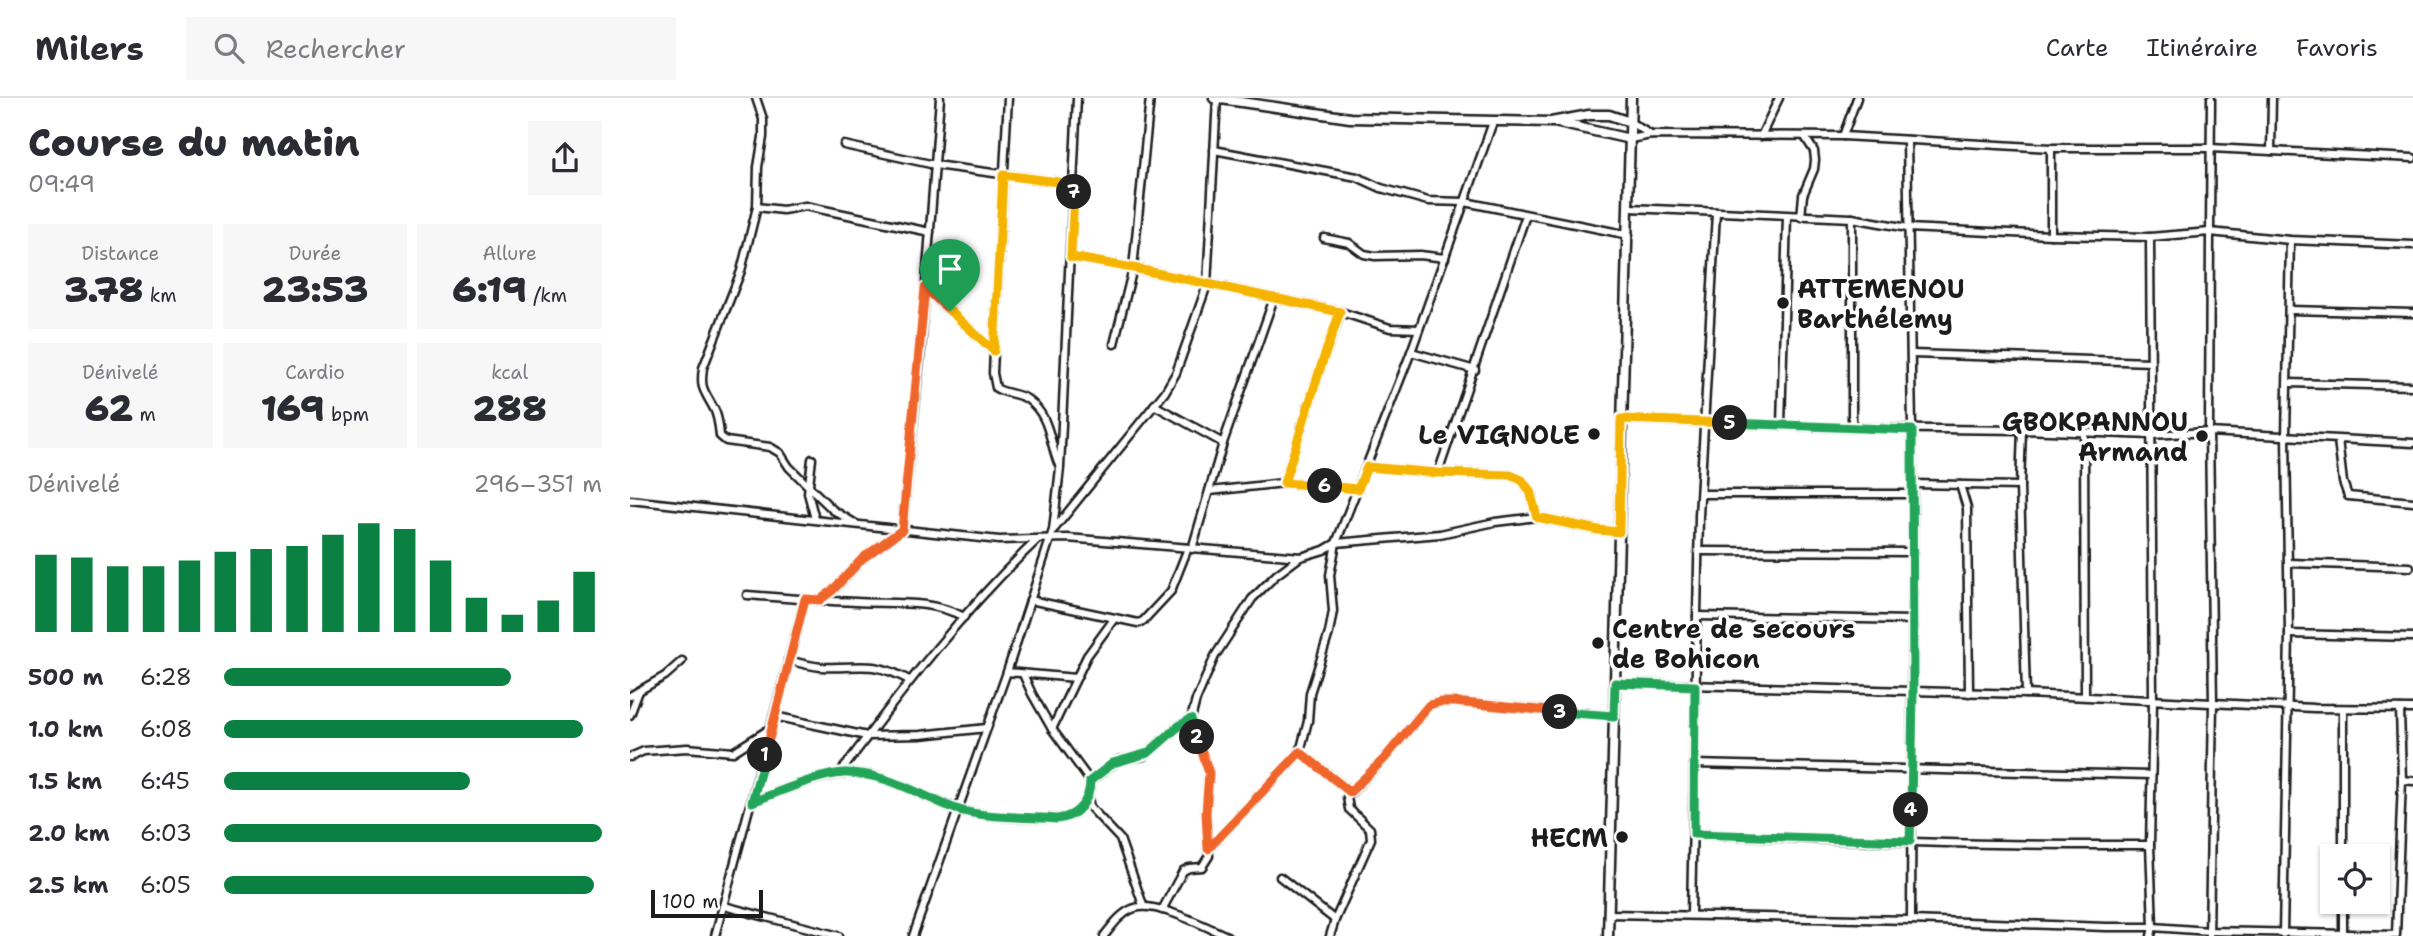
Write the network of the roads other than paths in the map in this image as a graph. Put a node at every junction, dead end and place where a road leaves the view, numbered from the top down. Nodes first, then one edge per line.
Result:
1 (756, 98) edge
2 (940, 98) edge
3 (1008, 98) edge
4 (1077, 98) edge
5 (1150, 98) edge
6 (1216, 98) edge
7 (1631, 98) edge
8 (1779, 98) edge
9 (1857, 98) edge
10 (2211, 98) edge
11 (2272, 98) edge
12 (1493, 122) junction
13 (1551, 122) junction
14 (1630, 122) junction
15 (1651, 135) junction
16 (1761, 136) junction
17 (1843, 136) junction
18 (1805, 137) junction
19 (1630, 139) junction
20 (1907, 140) junction
21 (844, 145) dead end
22 (2051, 148) junction
23 (2210, 148) junction
24 (1214, 150) junction
25 (2271, 151) junction
26 (2413, 158) edge
27 (935, 165) junction
28 (1003, 175) junction
29 (1074, 184) junction
30 (1465, 202) junction
31 (757, 207) junction
32 (1630, 208) junction
33 (1716, 213) junction
34 (1526, 215) junction
35 (1787, 216) junction
36 (1801, 217) junction
37 (1852, 218) junction
38 (1908, 228) junction
39 (930, 232) junction
40 (2210, 232) junction
41 (2051, 234) junction
42 (1629, 235) junction
43 (2150, 237) junction
44 (1324, 238) dead end
45 (2290, 240) junction
46 (2413, 245) edge
47 (1071, 257) junction
48 (1445, 258) junction
49 (1133, 268) junction
50 (1207, 285) junction
51 (925, 288) junction
52 (1274, 298) junction
53 (2289, 310) junction
54 (1340, 312) junction
55 (2413, 313) edge
56 (1419, 329) junction
57 (1114, 344) dead end
58 (994, 351) junction
59 (1411, 352) junction
60 (1912, 354) junction
61 (2151, 362) junction
62 (1475, 370) junction
63 (2288, 383) junction
64 (2413, 386) edge
65 (1154, 405) junction
66 (1621, 419) junction
67 (1704, 422) junction
68 (1781, 425) junction
69 (1852, 428) junction
70 (1912, 430) junction
71 (2022, 430) junction
72 (2084, 432) junction
73 (2210, 432) junction
74 (2151, 435) junction
75 (2286, 436) junction
76 (2338, 440) junction
77 (1223, 443) junction
78 (2413, 443) edge
79 (812, 459) dead end
80 (1367, 467) junction
81 (1060, 468) junction
82 (1438, 473) junction
83 (1284, 483) junction
84 (1913, 484) junction
85 (808, 485) junction
86 (1961, 485) junction
87 (2020, 486) junction
88 (1358, 489) junction
89 (1210, 491) junction
90 (1701, 494) junction
91 (1913, 494) junction
92 (630, 500) edge
93 (2413, 502) edge
94 (1537, 517) junction
95 (815, 519) junction
96 (857, 525) junction
97 (902, 530) junction
98 (1053, 530) junction
99 (1619, 532) junction
100 (1052, 538) junction
101 (1037, 540) junction
102 (1336, 543) junction
103 (1190, 549) junction
104 (1699, 551) junction
105 (1912, 552) junction
106 (1301, 557) junction
107 (2289, 563) junction
108 (2410, 568) dead end
109 (747, 595) dead end
110 (805, 599) junction
111 (820, 600) junction
112 (1030, 600) junction
113 (1697, 616) junction
114 (964, 617) junction
115 (1114, 619) junction
116 (1912, 620) junction
117 (2289, 634) junction
118 (2413, 637) edge
119 (788, 660) junction
120 (682, 661) dead end
121 (1007, 671) junction
122 (1023, 674) junction
123 (1076, 678) junction
124 (909, 680) junction
125 (1615, 683) junction
126 (1695, 686) junction
127 (639, 691) junction
128 (1913, 692) junction
129 (1969, 693) junction
130 (2026, 694) junction
131 (630, 696) edge
132 (2085, 696) junction
133 (2153, 701) junction
134 (2213, 704) junction
135 (2288, 707) junction
136 (2343, 709) junction
137 (2400, 709) junction
138 (2413, 709) edge
139 (630, 715) edge
140 (774, 716) junction
141 (1614, 716) junction
142 (1191, 719) junction
143 (771, 728) junction
144 (987, 728) junction
145 (1052, 729) junction
146 (867, 736) junction
147 (1300, 752) junction
148 (630, 757) edge
149 (1694, 764) junction
150 (1913, 770) junction
151 (840, 773) junction
152 (2151, 775) junction
153 (2402, 780) junction
154 (1090, 781) junction
155 (2413, 781) edge
156 (1350, 792) junction
157 (1088, 798) junction
158 (752, 802) junction
159 (958, 810) junction
160 (1694, 834) junction
161 (1910, 841) junction
162 (2343, 844) edge
163 (2150, 845) junction
164 (1208, 849) junction
165 (1280, 877) dead end
166 (1143, 905) junction
167 (724, 906) junction
168 (1162, 909) junction
169 (1608, 914) junction
170 (1691, 914) junction
171 (2343, 914) edge
172 (1335, 920) junction
173 (1911, 920) junction
174 (2106, 927) junction
175 (2153, 927) junction
176 (2209, 934) edge
177 (2283, 935) edge
178 (2343, 935) edge
179 (715, 936) edge
180 (839, 936) edge
181 (913, 936) edge
182 (1104, 936) edge
183 (1227, 936) edge
184 (1330, 936) edge
185 (1608, 936) edge
186 (2106, 936) edge
187 (2151, 936) edge
188 (2396, 936) edge

1 - 31 street
2 - 27 street
3 - 28 street
4 - 29 street
5 - 49 street
6 - 12 street
6 - 24 street
7 - 14 street
8 - 16 street
9 - 17 street
10 - 23 street
11 - 25 street
12 - 13 street
12 - 30 street
13 - 14 street
13 - 19 street
14 - 15 street
14 - 19 street
15 - 16 street
15 - 19 street
16 - 18 street
17 - 18 street
17 - 20 street
18 - 36 street
19 - 32 street
20 - 22 street
20 - 38 street
21 - 27 street
22 - 23 street
22 - 41 street
23 - 25 street
23 - 40 street
24 - 30 street
24 - 50 street
25 - 26 street
27 - 28 street
27 - 39 street
28 - 29 street
28 - 58 street
29 - 47 street
30 - 34 street
30 - 48 street
31 - 39 street
31 - 85 street
32 - 33 street
32 - 42 street
33 - 35 street
33 - 67 street
34 - 42 street
34 - 62 street
35 - 36 street
35 - 68 street
36 - 37 street
37 - 38 street
37 - 69 street
38 - 41 street
38 - 60 street
39 - 51 street
40 - 43 street
40 - 45 street
40 - 73 street
41 - 43 street
42 - 66 street
43 - 61 street
44 - 48 street
45 - 46 street
45 - 53 street
47 - 49 street
47 - 81 street
48 - 56 street
49 - 50 street
49 - 57 street
50 - 52 street
50 - 65 street
51 - 58 street
51 - 97 street
52 - 54 street
52 - 77 street
53 - 55 street
53 - 63 street
54 - 56 street
54 - 83 street
56 - 59 street
58 - 81 street
59 - 62 street
59 - 80 street
60 - 61 street
60 - 70 street
61 - 74 street
62 - 82 street
63 - 64 street
63 - 75 street
65 - 77 street
65 - 98 street
66 - 67 street
66 - 99 street
67 - 68 street
67 - 90 street
68 - 69 street
69 - 70 street
70 - 71 street
70 - 84 street
71 - 72 street
71 - 87 street
72 - 74 street
72 - 132 street
73 - 74 street
73 - 75 street
73 - 134 street
74 - 133 street
75 - 76 street
75 - 107 street
76 - 78 street
76 - 93 street
77 - 89 street
79 - 85 street
80 - 82 street
80 - 88 street
81 - 98 street
82 - 94 street
83 - 88 street
83 - 89 street
84 - 86 street
84 - 91 street
85 - 95 street
85 - 96 street
86 - 87 street
86 - 129 street
87 - 130 street
88 - 102 street
89 - 103 street
90 - 91 street
90 - 104 street
91 - 105 street
92 - 95 street
94 - 99 street
94 - 102 street
95 - 96 street
96 - 97 street
97 - 101 street
97 - 111 street
98 - 100 street
99 - 125 street
100 - 101 street
100 - 103 street
100 - 112 street
101 - 114 street
102 - 106 street
102 - 147 street
103 - 106 street
103 - 115 street
104 - 105 street
104 - 113 street
105 - 116 street
106 - 142 street
107 - 108 street
107 - 117 street
109 - 110 street
110 - 111 street
110 - 119 street
111 - 114 street
112 - 115 street
112 - 121 street
113 - 116 street
113 - 126 street
114 - 124 street
115 - 123 street
116 - 128 street
117 - 118 street
117 - 135 street
119 - 124 street
119 - 140 street
120 - 127 street
121 - 122 street
121 - 144 street
122 - 123 street
122 - 145 street
123 - 145 street
124 - 146 street
125 - 126 street
125 - 141 street
126 - 128 street
126 - 149 street
127 - 131 street
127 - 139 street
128 - 129 street
128 - 150 street
129 - 130 street
130 - 132 street
132 - 133 street
133 - 134 street
133 - 152 street
134 - 135 street
134 - 176 street
135 - 136 street
135 - 177 street
136 - 137 street
136 - 162 street
137 - 138 street
137 - 153 street
140 - 143 street
140 - 146 street
141 - 156 street
141 - 169 street
142 - 154 street
142 - 164 street
143 - 148 street
143 - 158 street
144 - 146 street
144 - 159 street
145 - 154 street
146 - 151 street
147 - 156 street
147 - 164 street
149 - 150 street
149 - 160 street
150 - 152 street
150 - 161 street
151 - 158 street
151 - 159 street
152 - 163 street
153 - 155 street
153 - 188 street
154 - 157 street
156 - 172 street
157 - 159 street
157 - 166 street
158 - 167 street
159 - 181 street
160 - 161 street
160 - 170 street
161 - 163 street
161 - 173 street
163 - 175 street
164 - 168 street
165 - 172 street
166 - 168 street
166 - 182 street
167 - 179 street
167 - 180 street
168 - 183 street
169 - 170 street
169 - 185 street
170 - 173 street
171 - 178 street
172 - 184 street
173 - 174 street
174 - 175 street
174 - 186 street
175 - 176 street
175 - 187 street
176 - 177 street
177 - 178 street
178 - 188 street

